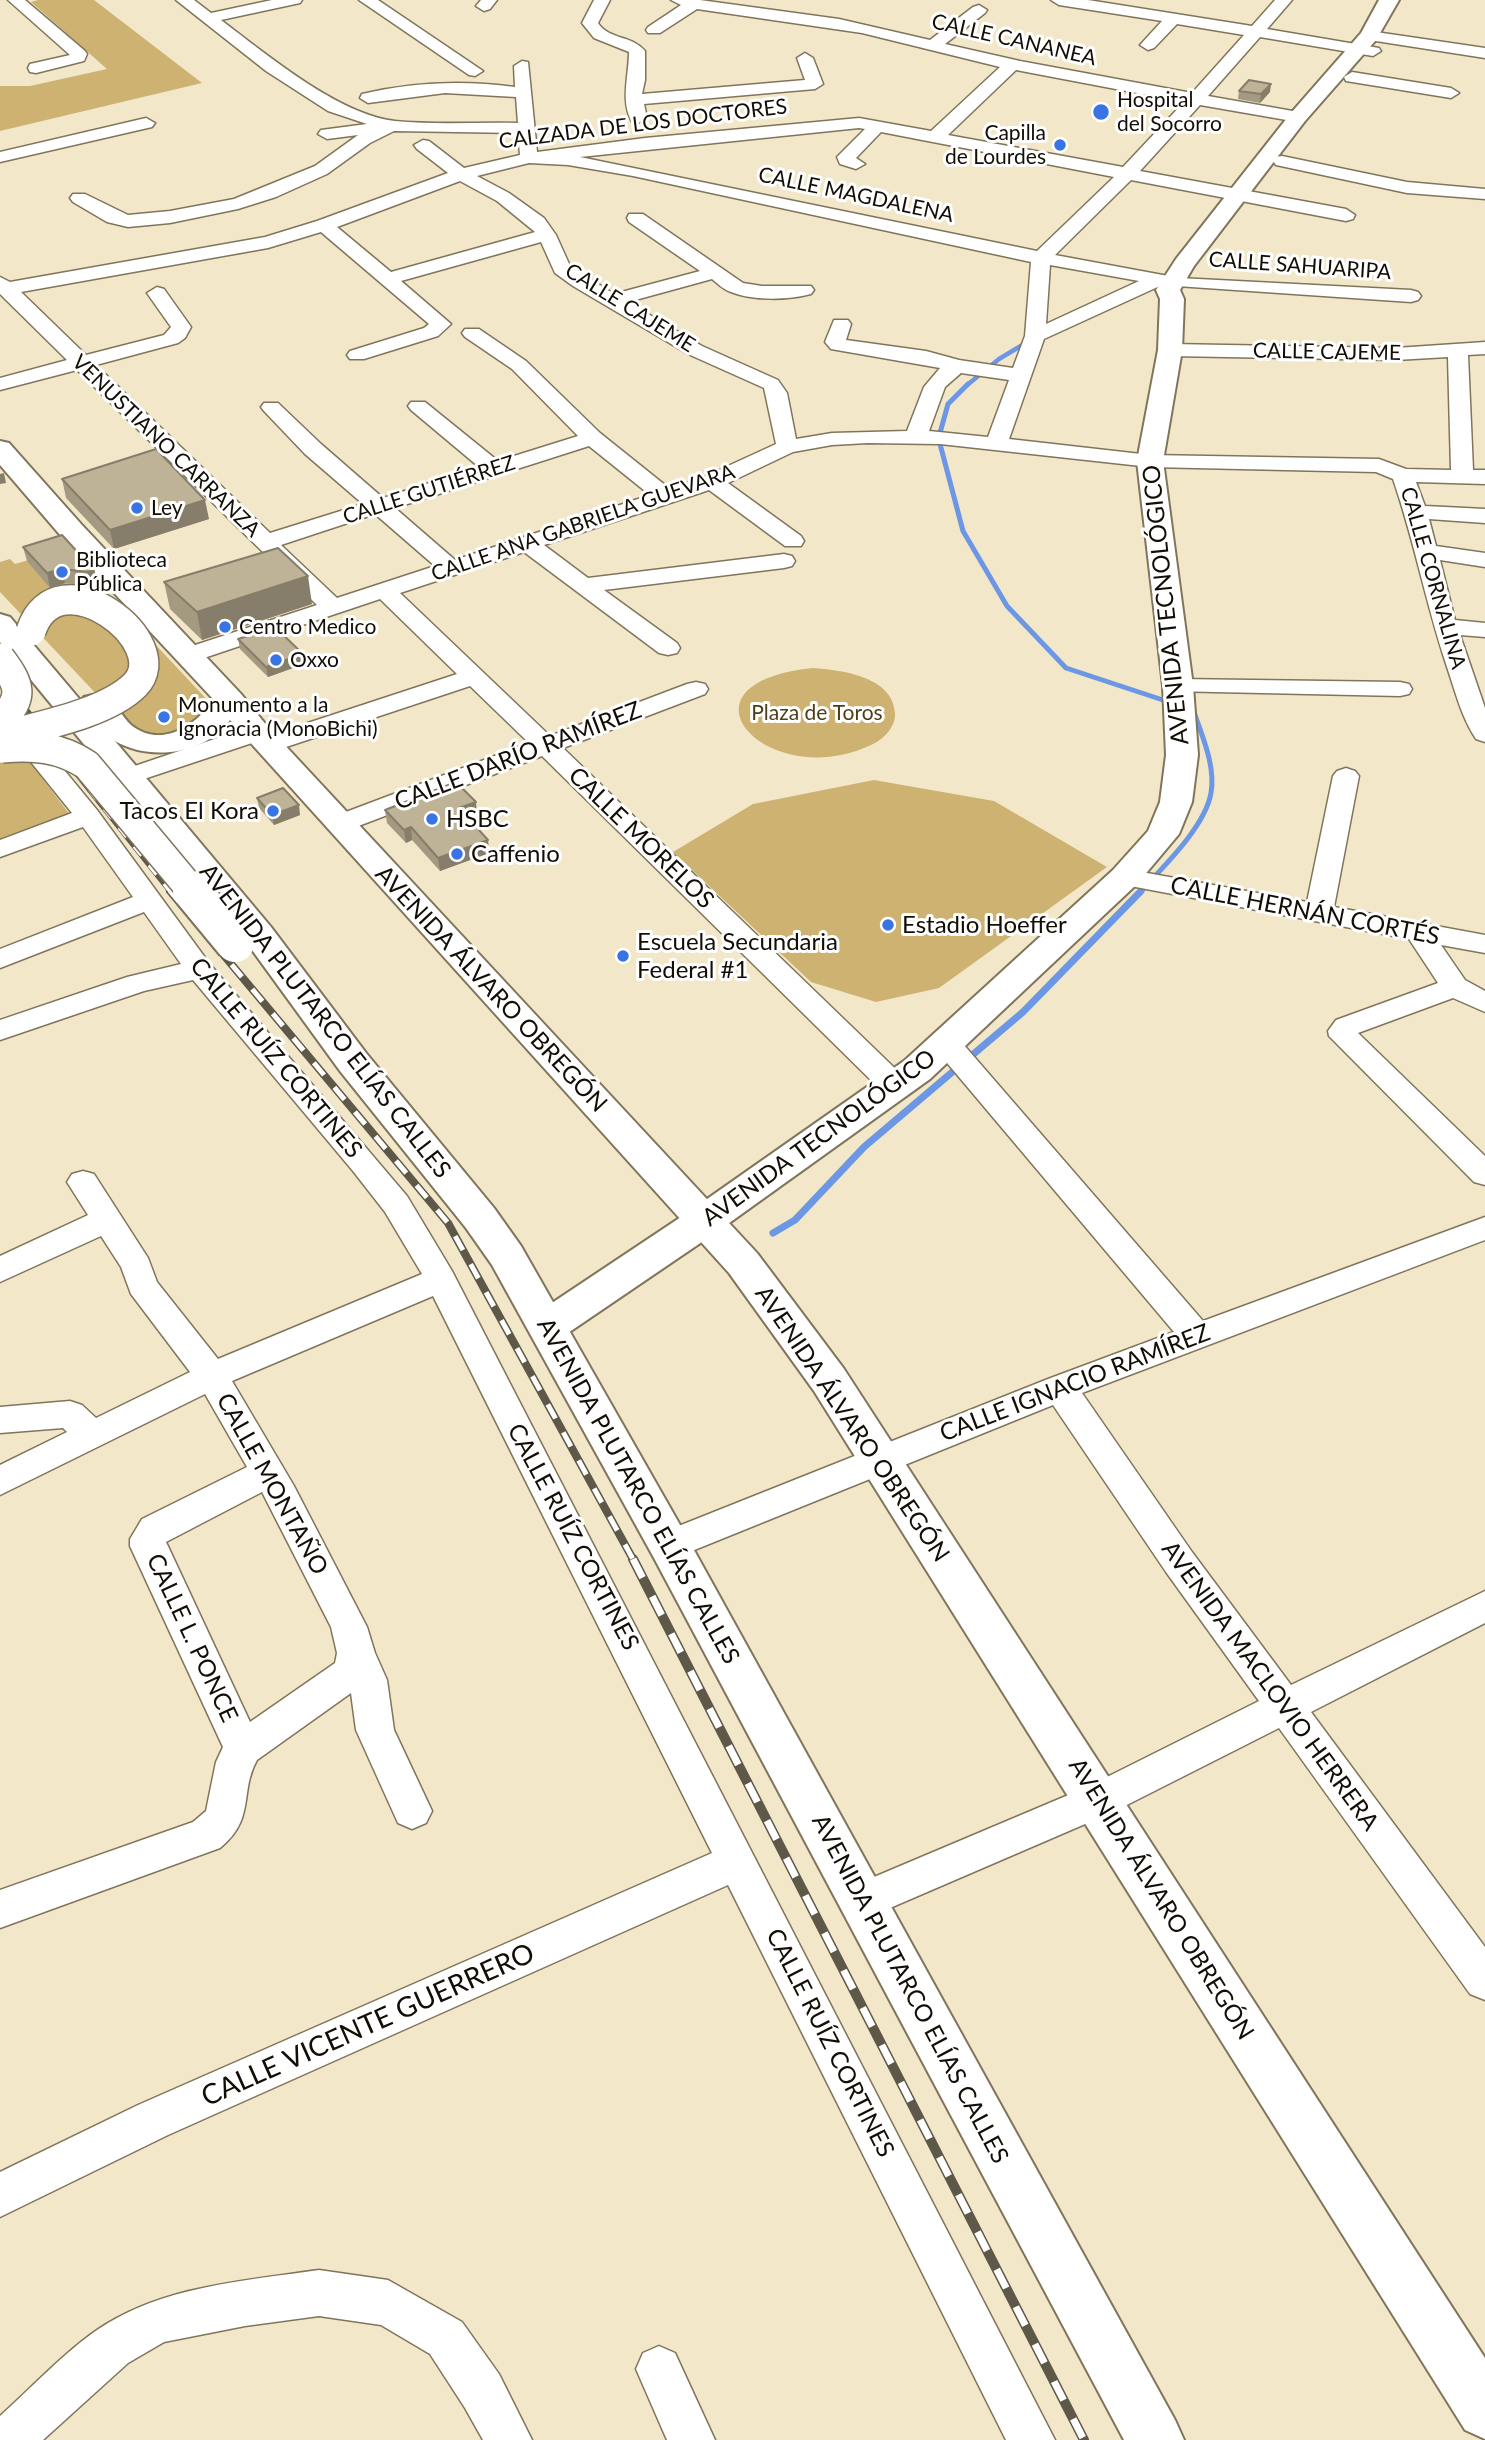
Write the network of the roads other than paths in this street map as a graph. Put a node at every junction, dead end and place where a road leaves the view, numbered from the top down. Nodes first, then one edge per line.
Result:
1 (14, 0) edge
2 (184, 0) edge
3 (294, 0) edge
4 (367, 0) edge
5 (602, 0) edge
6 (1059, 0) edge
7 (1284, 0) edge
8 (1389, 0) edge
9 (1411, 0) edge
10 (0, 3) edge
11 (698, 3) edge
12 (979, 10) dead end
13 (210, 18) junction
14 (1173, 19) junction
15 (654, 30) dead end
16 (1254, 32) junction
17 (1371, 44) junction
18 (934, 45) junction
19 (1148, 45) dead end
20 (1485, 53) edge
21 (805, 58) dead end
22 (1012, 65) junction
23 (522, 66) dead end
24 (36, 68) dead end
25 (475, 71) dead end
26 (1352, 77) junction
27 (780, 87) junction
28 (524, 93) junction
29 (1451, 93) dead end
30 (368, 98) dead end
31 (1196, 99) junction
32 (635, 100) junction
33 (1298, 117) junction
34 (146, 123) dead end
35 (879, 125) junction
36 (391, 126) junction
37 (527, 128) junction
38 (799, 128) junction
39 (327, 134) dead end
40 (936, 136) junction
41 (645, 143) junction
42 (423, 145) dead end
43 (0, 157) edge
44 (529, 158) junction
45 (1282, 161) junction
46 (856, 164) dead end
47 (461, 174) junction
48 (1125, 174) junction
49 (1485, 194) edge
50 (1246, 196) junction
51 (79, 198) dead end
52 (1346, 215) dead end
53 (636, 218) dead end
54 (324, 225) junction
55 (547, 235) junction
56 (1041, 258) junction
57 (714, 272) junction
58 (389, 278) junction
59 (1175, 282) junction
60 (3, 286) edge
61 (804, 290) dead end
62 (157, 293) dead end
63 (1411, 296) dead end
64 (611, 301) junction
65 (841, 324) dead end
66 (472, 333) dead end
67 (1035, 336) junction
68 (1485, 348) edge
69 (1170, 350) junction
70 (1458, 350) junction
71 (357, 355) dead end
72 (80, 362) junction
73 (957, 366) junction
74 (1020, 375) junction
75 (0, 384) edge
76 (418, 406) dead end
77 (271, 407) dead end
78 (916, 437) junction
79 (592, 438) junction
80 (996, 445) junction
81 (787, 447) junction
82 (2, 453) edge
83 (1150, 461) junction
84 (494, 469) junction
85 (1403, 475) junction
86 (1462, 477) junction
87 (1485, 477) edge
88 (712, 482) junction
89 (666, 496) junction
90 (378, 506) junction
91 (1416, 512) junction
92 (1485, 516) edge
93 (266, 542) junction
94 (528, 544) junction
95 (1424, 551) junction
96 (1485, 560) edge
97 (452, 569) junction
98 (584, 585) junction
99 (385, 592) junction
100 (333, 608) junction
101 (1445, 626) junction
102 (16, 627) edge
103 (1485, 630) edge
104 (668, 648) dead end
105 (190, 655) junction
106 (0, 658) edge
107 (473, 677) junction
108 (1178, 686) junction
109 (696, 689) dead end
110 (1401, 689) dead end
111 (230, 700) junction
112 (0, 708) edge
113 (0, 723) edge
114 (1482, 726) edge
115 (0, 737) edge
116 (262, 739) junction
117 (544, 746) junction
118 (0, 748) edge
119 (129, 776) junction
120 (1346, 776) dead end
121 (88, 816) junction
122 (339, 824) junction
123 (0, 849) edge
124 (1125, 877) junction
125 (148, 901) junction
126 (1319, 913) junction
127 (1419, 932) junction
128 (1485, 944) edge
129 (0, 959) edge
130 (199, 969) junction
131 (1455, 987) junction
132 (1485, 1003) edge
133 (0, 1030) edge
134 (947, 1044) junction
135 (353, 1062) junction
136 (896, 1087) junction
137 (1485, 1174) edge
138 (83, 1182) dead end
139 (108, 1219) junction
140 (704, 1221) junction
141 (1485, 1228) edge
142 (0, 1270) edge
143 (442, 1279) junction
144 (548, 1326) junction
145 (1197, 1335) junction
146 (212, 1376) junction
147 (1060, 1388) junction
148 (0, 1420) edge
149 (92, 1436) junction
150 (878, 1460) junction
151 (268, 1473) junction
152 (0, 1481) edge
153 (669, 1545) junction
154 (1485, 1606) edge
155 (356, 1653) junction
156 (1284, 1708) junction
157 (243, 1748) junction
158 (1099, 1800) junction
159 (412, 1811) dead end
160 (738, 1861) junction
161 (862, 1901) junction
162 (0, 1909) edge
163 (1485, 1980) edge
164 (0, 2195) edge
165 (659, 2369) dead end
166 (1485, 2410) edge
167 (8, 2440) edge
168 (508, 2440) edge
169 (691, 2440) edge
170 (1031, 2440) edge
171 (1155, 2440) edge

1 - 10 street
1 - 24 street
2 - 13 street
3 - 13 street
4 - 25 street
5 - 32 street
6 - 14 street
7 - 16 street
8 - 17 main road
9 - 17 main road
11 - 15 street
11 - 18 street, CALLE CANANEA
12 - 18 street
13 - 36 street
14 - 16 street
14 - 19 street
16 - 17 street
16 - 31 street
17 - 20 street
17 - 26 main road
17 - 33 main road
18 - 22 street, CALLE CANANEA
21 - 27 street
22 - 31 street, CALLE CANANEA
22 - 40 street
23 - 28 street
26 - 29 street
26 - 45 main road
27 - 32 street
27 - 38 street
28 - 30 street
28 - 37 street
31 - 33 street, CALLE CANANEA
31 - 48 street
32 - 41 street
33 - 50 main road
34 - 43 street
35 - 38 street, CALZADA DE LOS DOCTORES
35 - 40 street, CALZADA DE LOS DOCTORES
35 - 46 street
36 - 37 street
36 - 39 street
36 - 51 street
37 - 44 street
38 - 41 street, CALZADA DE LOS DOCTORES
40 - 48 street, CALZADA DE LOS DOCTORES
41 - 44 street, CALZADA DE LOS DOCTORES
42 - 47 street, CALLE CAJEME
44 - 47 street, CALZADA DE LOS DOCTORES
44 - 56 street, CALLE MAGDALENA
45 - 49 street
45 - 50 main road
47 - 54 street, CALZADA DE LOS DOCTORES
47 - 55 street, CALLE CAJEME
48 - 50 street, CALZADA DE LOS DOCTORES
48 - 56 street
50 - 52 street, CALZADA DE LOS DOCTORES
50 - 59 main road
53 - 57 street
54 - 58 street
54 - 60 street, CALZADA DE LOS DOCTORES
55 - 58 street
55 - 64 street, CALLE CAJEME
56 - 59 street, CALLE MAGDALENA
56 - 67 street
57 - 61 street
57 - 64 street
58 - 71 street
59 - 63 street, CALLE SAHUARIPA
59 - 67 street
59 - 69 main road, AVENIDA TECNOLÓGICO
60 - 72 street, VENUSTIANO CARRANZA
62 - 72 street
64 - 81 street, CALLE CAJEME
65 - 73 street
66 - 79 street
67 - 74 street
68 - 70 street, CALLE CAJEME
69 - 70 street, CALLE CAJEME
69 - 83 main road, AVENIDA TECNOLÓGICO
70 - 86 street
72 - 75 street
72 - 93 street, VENUSTIANO CARRANZA
73 - 74 street
73 - 78 street
74 - 80 street
76 - 84 street
77 - 90 street
78 - 80 street, CALLE ANA GABRIELA GUEVARA
78 - 81 street, CALLE ANA GABRIELA GUEVARA
79 - 84 street, CALLE GUTIÉRREZ
79 - 89 street
80 - 83 street, CALLE ANA GABRIELA GUEVARA
81 - 88 street, CALLE ANA GABRIELA GUEVARA
82 - 105 main road, AVENIDA ÁLVARO OBREGÓN
83 - 85 street, CALLE ANA GABRIELA GUEVARA
83 - 108 main road, AVENIDA TECNOLÓGICO
84 - 90 street, CALLE GUTIÉRREZ
85 - 86 street, CALLE ANA GABRIELA GUEVARA
85 - 91 street, CALLE CORNALINA
86 - 87 street, CALLE ANA GABRIELA GUEVARA
88 - 89 street, CALLE ANA GABRIELA GUEVARA
88 - 98 street
89 - 94 street, CALLE ANA GABRIELA GUEVARA
90 - 93 street, CALLE GUTIÉRREZ
90 - 97 street
91 - 92 street
91 - 95 street, CALLE CORNALINA
93 - 100 street, VENUSTIANO CARRANZA
94 - 97 street, CALLE ANA GABRIELA GUEVARA
94 - 98 street
95 - 96 street
95 - 101 street, CALLE CORNALINA
97 - 99 street, CALLE ANA GABRIELA GUEVARA
98 - 104 street
99 - 100 street, CALLE ANA GABRIELA GUEVARA
99 - 107 street, CALLE MORELOS
100 - 105 street, CALLE ANA GABRIELA GUEVARA
101 - 103 street
101 - 114 street, CALLE CORNALINA
102 - 111 main road
102 - 115 main road, bridge
102 - 119 main road, AVENIDA PLUTARCO ELÍAS CALLES
105 - 111 main road, AVENIDA ÁLVARO OBREGÓN
106 - 113 main road, bridge
107 - 116 street
107 - 117 street, CALLE MORELOS
108 - 110 street
108 - 124 main road, AVENIDA TECNOLÓGICO
109 - 117 street, CALLE DARÍO RAMÍREZ
111 - 116 main road, AVENIDA ÁLVARO OBREGÓN
112 - 121 street, CALLE RUÍZ CORTINES
116 - 119 street
116 - 122 main road, AVENIDA ÁLVARO OBREGÓN
117 - 122 street, CALLE DARÍO RAMÍREZ
117 - 136 street, CALLE MORELOS
118 - 135 main road, bridge
119 - 135 main road, AVENIDA PLUTARCO ELÍAS CALLES
120 - 126 street
121 - 123 street
121 - 125 street, CALLE RUÍZ CORTINES
122 - 140 main road, AVENIDA ÁLVARO OBREGÓN
124 - 126 street, CALLE HERNÁN CORTÉS
124 - 134 main road, AVENIDA TECNOLÓGICO
125 - 129 street
125 - 130 street, CALLE RUÍZ CORTINES
126 - 127 street, CALLE HERNÁN CORTÉS
127 - 128 street, CALLE HERNÁN CORTÉS
127 - 131 street
130 - 133 street
130 - 143 street, CALLE RUÍZ CORTINES
131 - 132 street
131 - 137 street
134 - 136 main road, AVENIDA TECNOLÓGICO
134 - 145 street
135 - 144 main road, AVENIDA PLUTARCO ELÍAS CALLES
136 - 140 main road, AVENIDA TECNOLÓGICO
138 - 139 street, CALLE MONTAÑO
139 - 142 street
139 - 146 street, CALLE MONTAÑO
140 - 144 main road, AVENIDA TECNOLÓGICO
140 - 150 main road, AVENIDA ÁLVARO OBREGÓN
141 - 145 street, CALLE IGNACIO RAMÍREZ
143 - 146 street
143 - 160 street, CALLE RUÍZ CORTINES
144 - 153 main road, AVENIDA PLUTARCO ELÍAS CALLES
145 - 147 street, CALLE IGNACIO RAMÍREZ
146 - 149 street
146 - 151 street, CALLE MONTAÑO
147 - 150 street, CALLE IGNACIO RAMÍREZ
147 - 156 street, AVENIDA MACLOVIO HERRERA
148 - 149 street
149 - 152 street
150 - 153 street, CALLE IGNACIO RAMÍREZ
150 - 158 main road, AVENIDA ÁLVARO OBREGÓN
151 - 155 street, CALLE MONTAÑO
151 - 157 street, CALLE L. PONCE
153 - 161 main road, AVENIDA PLUTARCO ELÍAS CALLES
154 - 156 street
155 - 157 street
155 - 159 street, CALLE MONTAÑO
156 - 158 street
156 - 163 street, AVENIDA MACLOVIO HERRERA
157 - 162 street
158 - 161 street
158 - 166 main road, AVENIDA ÁLVARO OBREGÓN
160 - 164 street, CALLE VICENTE GUERRERO
160 - 170 street, CALLE RUÍZ CORTINES
161 - 171 main road, AVENIDA PLUTARCO ELÍAS CALLES
165 - 169 street
167 - 168 street

